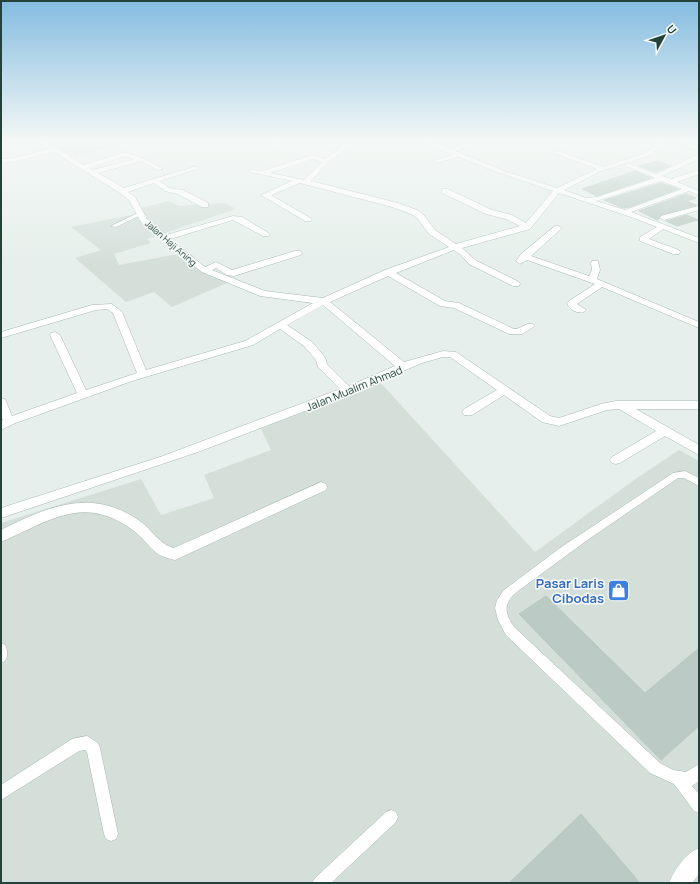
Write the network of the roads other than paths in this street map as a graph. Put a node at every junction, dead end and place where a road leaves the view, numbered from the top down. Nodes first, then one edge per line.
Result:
1 (109, 182) edge
2 (151, 182) edge
3 (157, 182) edge
4 (299, 182) edge
5 (307, 182) edge
6 (533, 182) edge
7 (575, 182) edge
8 (645, 182) edge
9 (670, 182) edge
10 (588, 184) dead end
11 (689, 189) junction
12 (123, 191) junction
13 (445, 191) dead end
14 (557, 191) junction
15 (699, 193) edge
16 (205, 204) dead end
17 (699, 208) edge
18 (629, 210) dead end
19 (140, 214) junction
20 (308, 219) dead end
21 (664, 222) junction
22 (114, 226) dead end
23 (527, 227) junction
24 (558, 228) dead end
25 (266, 234) dead end
26 (165, 238) junction
27 (699, 241) edge
28 (455, 247) junction
29 (676, 252) dead end
30 (298, 253) dead end
31 (595, 263) dead end
32 (205, 270) junction
33 (388, 272) junction
34 (592, 280) junction
35 (516, 284) dead end
36 (601, 284) junction
37 (324, 301) junction
38 (581, 310) dead end
39 (281, 325) junction
40 (699, 325) edge
41 (530, 326) dead end
42 (1, 335) edge
43 (55, 335) dead end
44 (403, 367) junction
45 (142, 375) junction
46 (505, 390) junction
47 (348, 391) junction
48 (83, 394) junction
49 (1, 402) edge
50 (699, 404) edge
51 (622, 406) junction
52 (468, 412) dead end
53 (5, 424) edge
54 (665, 431) junction
55 (699, 451) edge
56 (616, 460) dead end
57 (699, 482) edge
58 (321, 487) dead end
59 (1, 513) edge
60 (1, 536) edge
61 (1, 649) edge
62 (1, 657) edge
63 (699, 771) edge
64 (679, 780) junction
65 (1, 793) edge
66 (699, 806) edge
67 (391, 817) dead end
68 (111, 834) dead end
69 (699, 858) edge
70 (320, 883) edge
71 (679, 883) edge

1 - 12 street, Jalan Haji Aning
2 - 12 street
3 - 16 street
4 - 20 street
5 - 28 street
6 - 14 street
7 - 14 street
8 - 10 street
9 - 11 street
11 - 15 street
11 - 18 street
12 - 19 street, Jalan Haji Aning
13 - 23 street
14 - 21 street
14 - 23 street
17 - 21 street
19 - 22 lane
19 - 26 street, Jalan Haji Aning
21 - 27 street
21 - 29 street
23 - 28 street
24 - 34 street
25 - 26 street
26 - 32 street, Jalan Haji Aning
28 - 33 street
28 - 35 street
30 - 32 street
31 - 34 street
32 - 37 street, Jalan Haji Aning
33 - 37 street
33 - 41 street
34 - 36 street
36 - 38 street
36 - 40 street
37 - 39 street
37 - 44 street
39 - 45 street
39 - 47 street
42 - 45 street
43 - 48 street
44 - 46 street, Jalan Mualim Ahmad
44 - 47 street, Jalan Mualim Ahmad
45 - 48 street
46 - 51 street, Jalan Mualim Ahmad
46 - 52 street
47 - 59 street, Jalan Mualim Ahmad
48 - 53 street
49 - 53 street
50 - 51 street, Jalan Mualim Ahmad
51 - 54 street
54 - 55 street
54 - 56 street
57 - 64 lane
58 - 60 street
61 - 62 lane
63 - 64 lane
64 - 66 lane
65 - 68 lane
67 - 70 lane
69 - 71 street

